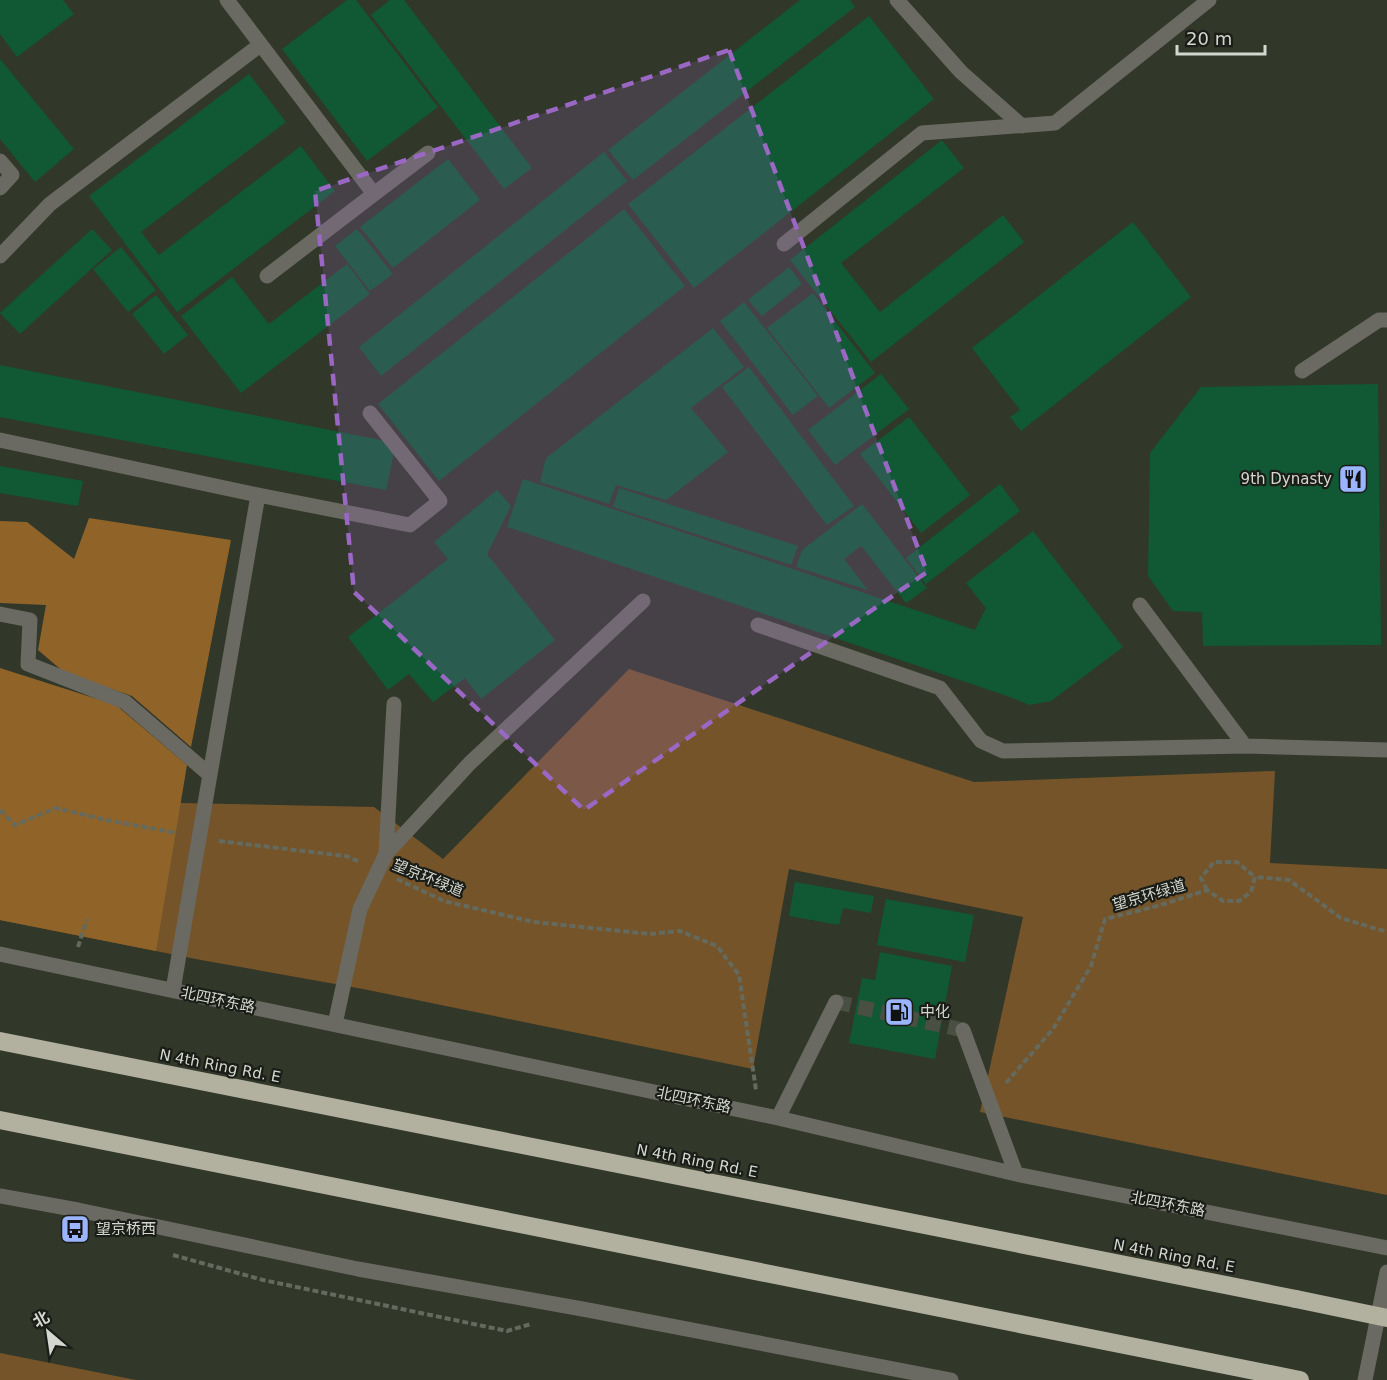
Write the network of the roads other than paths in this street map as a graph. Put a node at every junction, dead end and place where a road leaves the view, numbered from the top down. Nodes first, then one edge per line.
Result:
1 (227, 0) edge
2 (897, 0) edge
3 (1209, 0) edge
4 (260, 45) junction
5 (1022, 126) junction
6 (428, 153) dead end
7 (0, 160) edge
8 (0, 188) edge
9 (374, 194) junction
10 (784, 244) dead end
11 (0, 256) edge
12 (267, 276) dead end
13 (1387, 320) edge
14 (1302, 371) dead end
15 (370, 413) dead end
16 (0, 440) edge
17 (258, 495) junction
18 (643, 600) dead end
19 (1140, 605) dead end
20 (0, 614) edge
21 (758, 625) dead end
22 (394, 704) dead end
23 (1245, 746) junction
24 (1387, 750) edge
25 (210, 775) junction
26 (386, 854) junction
27 (0, 954) edge
28 (173, 990) junction
29 (837, 1002) dead end
30 (335, 1024) junction
31 (963, 1030) dead end
32 (0, 1041) edge
33 (778, 1118) junction
34 (0, 1120) edge
35 (1016, 1174) junction
36 (0, 1196) edge
37 (1387, 1248) edge
38 (1387, 1272) edge
39 (1387, 1318) edge
40 (951, 1380) edge
41 (1300, 1380) edge
42 (1365, 1380) edge

1 - 4 street
2 - 5 street
3 - 5 street
4 - 9 street
4 - 11 street
5 - 10 street
6 - 9 street
7 - 8 street
9 - 12 street
13 - 14 street
15 - 17 street
16 - 17 street
17 - 25 street
18 - 26 street
19 - 23 street
20 - 25 street
21 - 23 street
22 - 26 street
23 - 24 street
25 - 28 street
26 - 30 street
27 - 28 street, 北四环东路
28 - 30 street, 北四环东路
29 - 33 street
30 - 33 street, 北四环东路
31 - 35 street
32 - 39 highway, N 4th Ring Rd. E, bridge
33 - 35 street, 北四环东路
34 - 41 highway
35 - 37 street, 北四环东路
36 - 40 street
38 - 42 street

